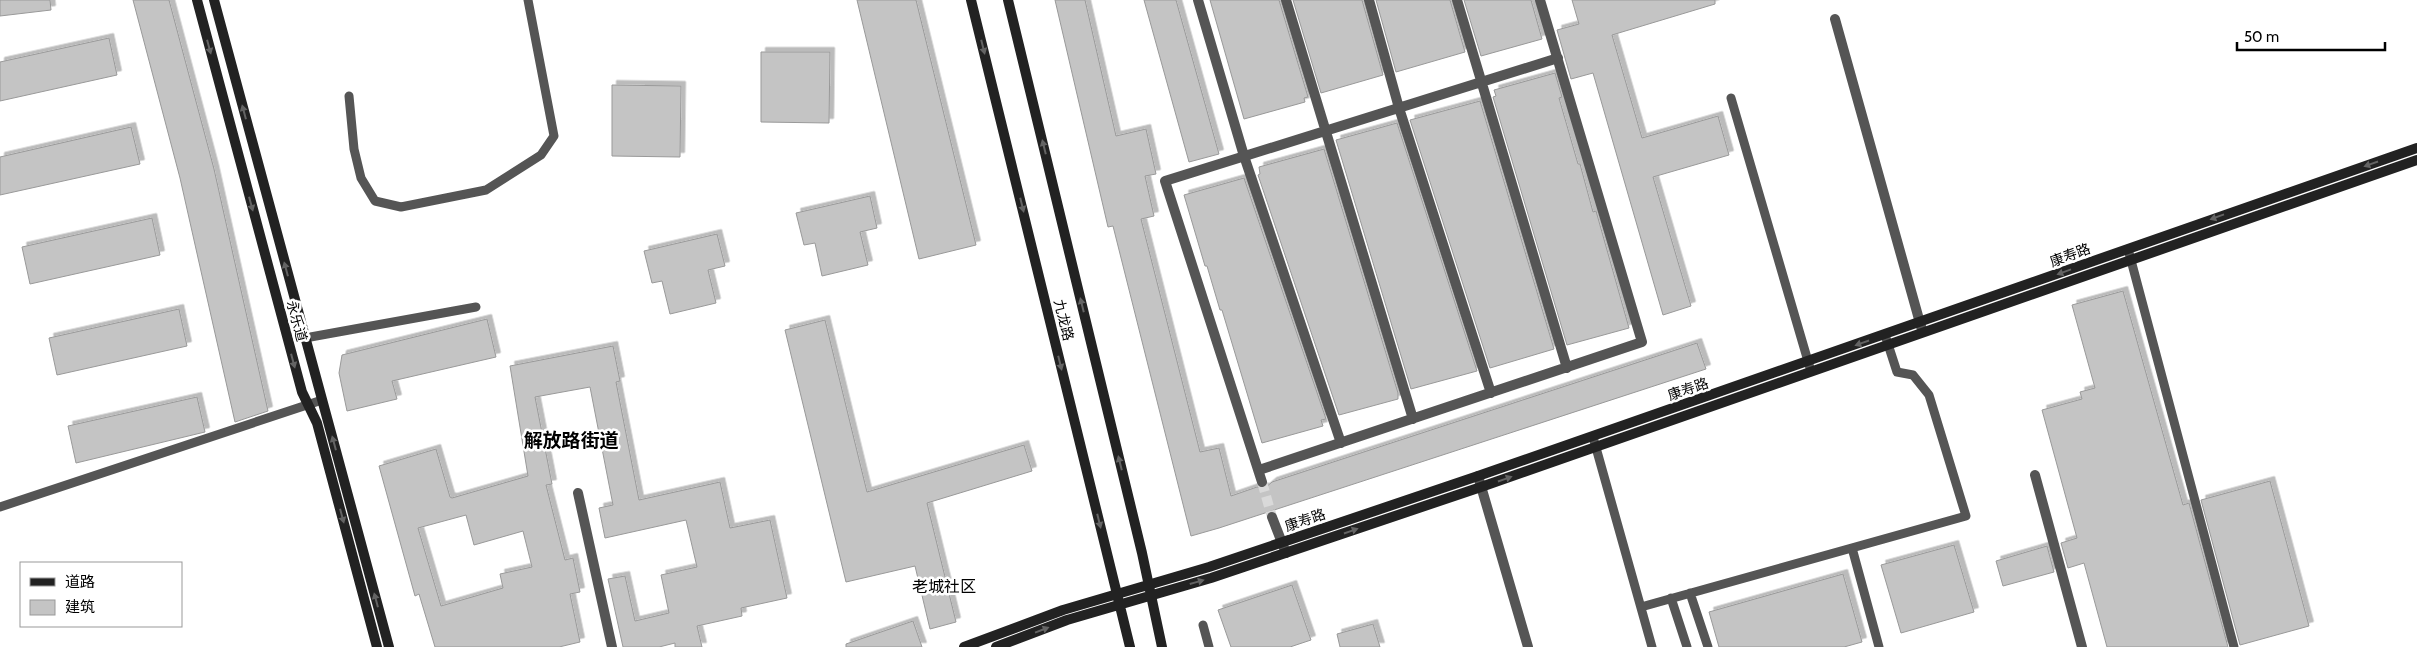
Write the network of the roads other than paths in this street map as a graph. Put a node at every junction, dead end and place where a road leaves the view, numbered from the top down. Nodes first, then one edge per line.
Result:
1 (197, 0) edge
2 (214, 0) edge
3 (528, 0) edge
4 (971, 0) edge
5 (1008, 0) edge
6 (1198, 0) edge
7 (1286, 0) edge
8 (1369, 0) edge
9 (1457, 0) edge
10 (1540, 0) edge
11 (1835, 19) dead end
12 (1558, 58) junction
13 (1482, 82) junction
14 (348, 96) dead end
15 (1731, 98) dead end
16 (1399, 108) junction
17 (1326, 131) junction
18 (2417, 148) edge
19 (1244, 156) junction
20 (2417, 160) edge
21 (2128, 249) junction
22 (2131, 260) junction
23 (476, 307) dead end
24 (1920, 322) junction
25 (1923, 334) junction
26 (1884, 335) junction
27 (305, 338) junction
28 (1888, 346) junction
29 (1808, 362) junction
30 (1567, 368) junction
31 (1811, 373) junction
32 (1491, 393) junction
33 (322, 400) junction
34 (308, 404) junction
35 (1413, 419) junction
36 (1593, 436) junction
37 (1341, 443) junction
38 (1596, 447) junction
39 (1259, 470) junction
40 (2035, 475) dead end
41 (1478, 476) junction
42 (1262, 482) tunnel mouth
43 (1481, 487) junction
44 (578, 493) dead end
45 (0, 507) edge
46 (1272, 517) tunnel mouth
47 (1282, 542) junction
48 (1852, 548) junction
49 (1286, 553) junction
50 (1149, 585) junction
51 (1690, 593) junction
52 (1117, 594) junction
53 (1151, 596) junction
54 (1671, 598) junction
55 (1120, 605) junction
56 (1641, 607) junction
57 (1203, 625) dead end
58 (998, 634) junction
59 (999, 646) edge
60 (377, 647) edge
61 (389, 647) edge
62 (612, 647) edge
63 (964, 647) edge
64 (1130, 647) edge
65 (1162, 647) edge
66 (1208, 647) edge
67 (1528, 647) edge
68 (1652, 647) edge
69 (1687, 647) edge
70 (1708, 647) edge
71 (1879, 647) edge
72 (2082, 647) edge
73 (2234, 647) edge

1 -> 34 street, 永乐道
27 -> 2 street, 永乐道
3 - 14 lane
4 -> 52 street, 九龙路
50 -> 5 street, 九龙路
6 - 19 street
7 - 17 street
8 - 16 street
9 - 13 street
10 - 12 street
11 - 24 street
12 - 13 street
12 - 30 street
13 - 16 street
13 - 30 street
15 - 29 lane
16 - 17 street
16 - 32 street
17 - 19 street
17 - 35 street
18 -> 21 street, 康寿路
19 - 37 street
19 - 39 street
20 - 22 street, 康寿路
21 - 22 lane
21 -> 24 street, 康寿路
22 - 25 street, 康寿路
22 - 73 lane
23 - 27 lane
24 - 25 street
24 - 26 street, 康寿路
25 - 28 street, 康寿路
26 - 28 lane
26 -> 29 street, 康寿路
27 - 33 street, 永乐道
28 - 31 street, 康寿路
28 - 48 lane
29 - 31 lane
29 - 36 street, 康寿路
30 - 32 street
31 - 38 street, 康寿路
32 - 35 street
33 - 34 lane
61 -> 33 street, 永乐道
34 - 45 lane
34 -> 60 street, 永乐道
35 - 37 street
36 - 38 lane
36 - 41 street, 康寿路
37 - 39 street
43 -> 38 street, 康寿路
38 - 56 lane
39 - 42 street
40 - 72 street
41 - 43 street
41 - 47 street, 康寿路
49 -> 43 street, 康寿路
43 - 67 street
44 - 62 street
46 - 47 street
47 - 49 street
47 - 50 street, 康寿路
48 - 51 lane
48 - 71 lane
53 -> 49 street, 康寿路
50 - 52 street, 康寿路
50 - 53 street, 九龙路
51 - 54 lane
51 - 70 lane
52 - 55 street, 九龙路
52 - 58 street, 康寿路
53 - 55 street, 康寿路
53 - 65 street, 九龙路
54 - 56 lane
54 - 69 lane
59 -> 55 street, 康寿路
55 - 64 street, 九龙路
56 - 68 lane
57 - 66 lane
58 - 59 street
58 - 63 street, 康寿路

